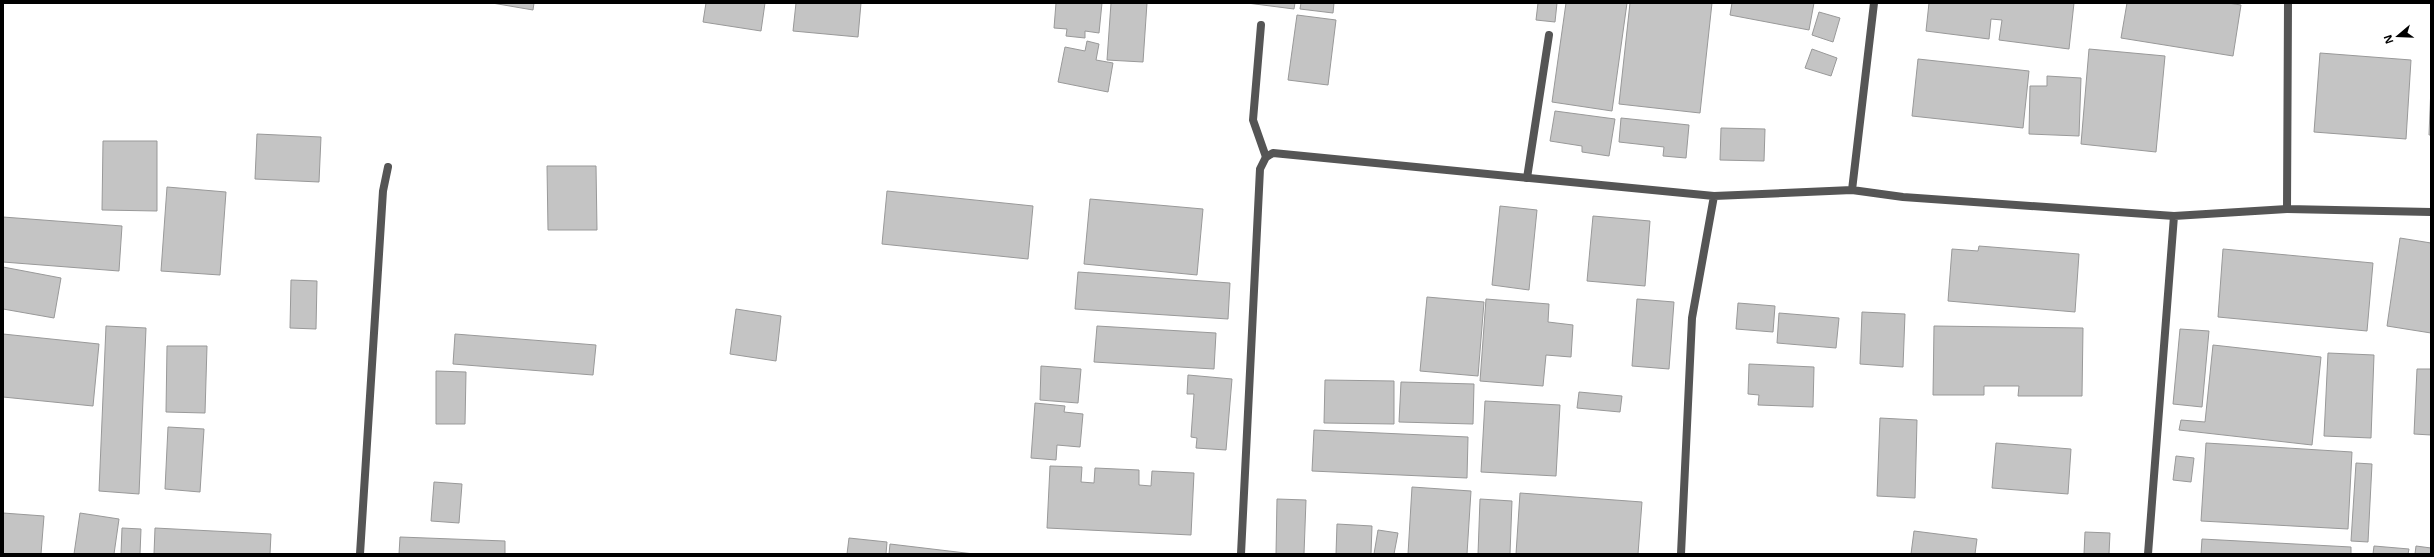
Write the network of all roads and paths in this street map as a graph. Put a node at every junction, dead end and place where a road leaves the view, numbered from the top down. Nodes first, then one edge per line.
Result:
1 (1874, 3) edge
2 (2288, 3) edge
3 (1261, 25) dead end
4 (1549, 35) dead end
5 (1266, 157) junction
6 (388, 167) dead end
7 (1528, 178) junction
8 (1852, 190) junction
9 (1714, 196) junction
10 (2287, 210) junction
11 (2431, 212) edge
12 (2174, 216) junction
13 (360, 554) edge
14 (1241, 554) edge
15 (1681, 554) edge
16 (2148, 554) edge

1 - 8 street
2 - 10 street
3 - 5 street
4 - 7 street
5 - 7 street
5 - 14 street
6 - 13 street
7 - 9 street
8 - 9 street
8 - 12 street
9 - 15 street
10 - 11 street
10 - 12 street
12 - 16 street

